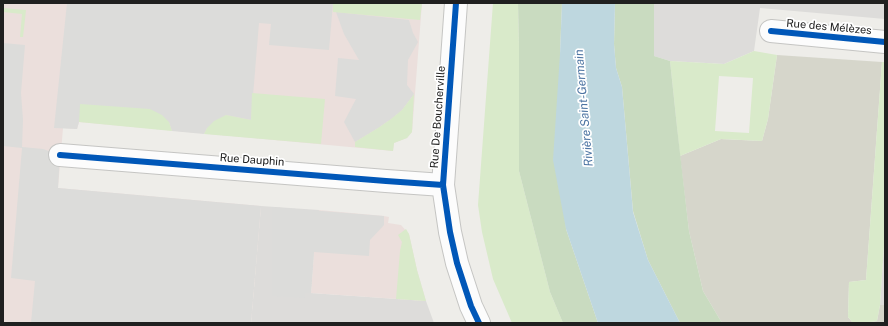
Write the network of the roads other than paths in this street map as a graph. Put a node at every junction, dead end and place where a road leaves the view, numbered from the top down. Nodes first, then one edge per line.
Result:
1 (456, 3) edge
2 (772, 31) dead end
3 (885, 42) edge
4 (60, 156) dead end
5 (443, 184) junction
6 (479, 323) edge

1 - 5 street, Rue De Boucherville
2 - 3 street, Rue des Mélèzes
4 - 5 street, Rue Dauphin
5 - 6 street, Rue De Boucherville

